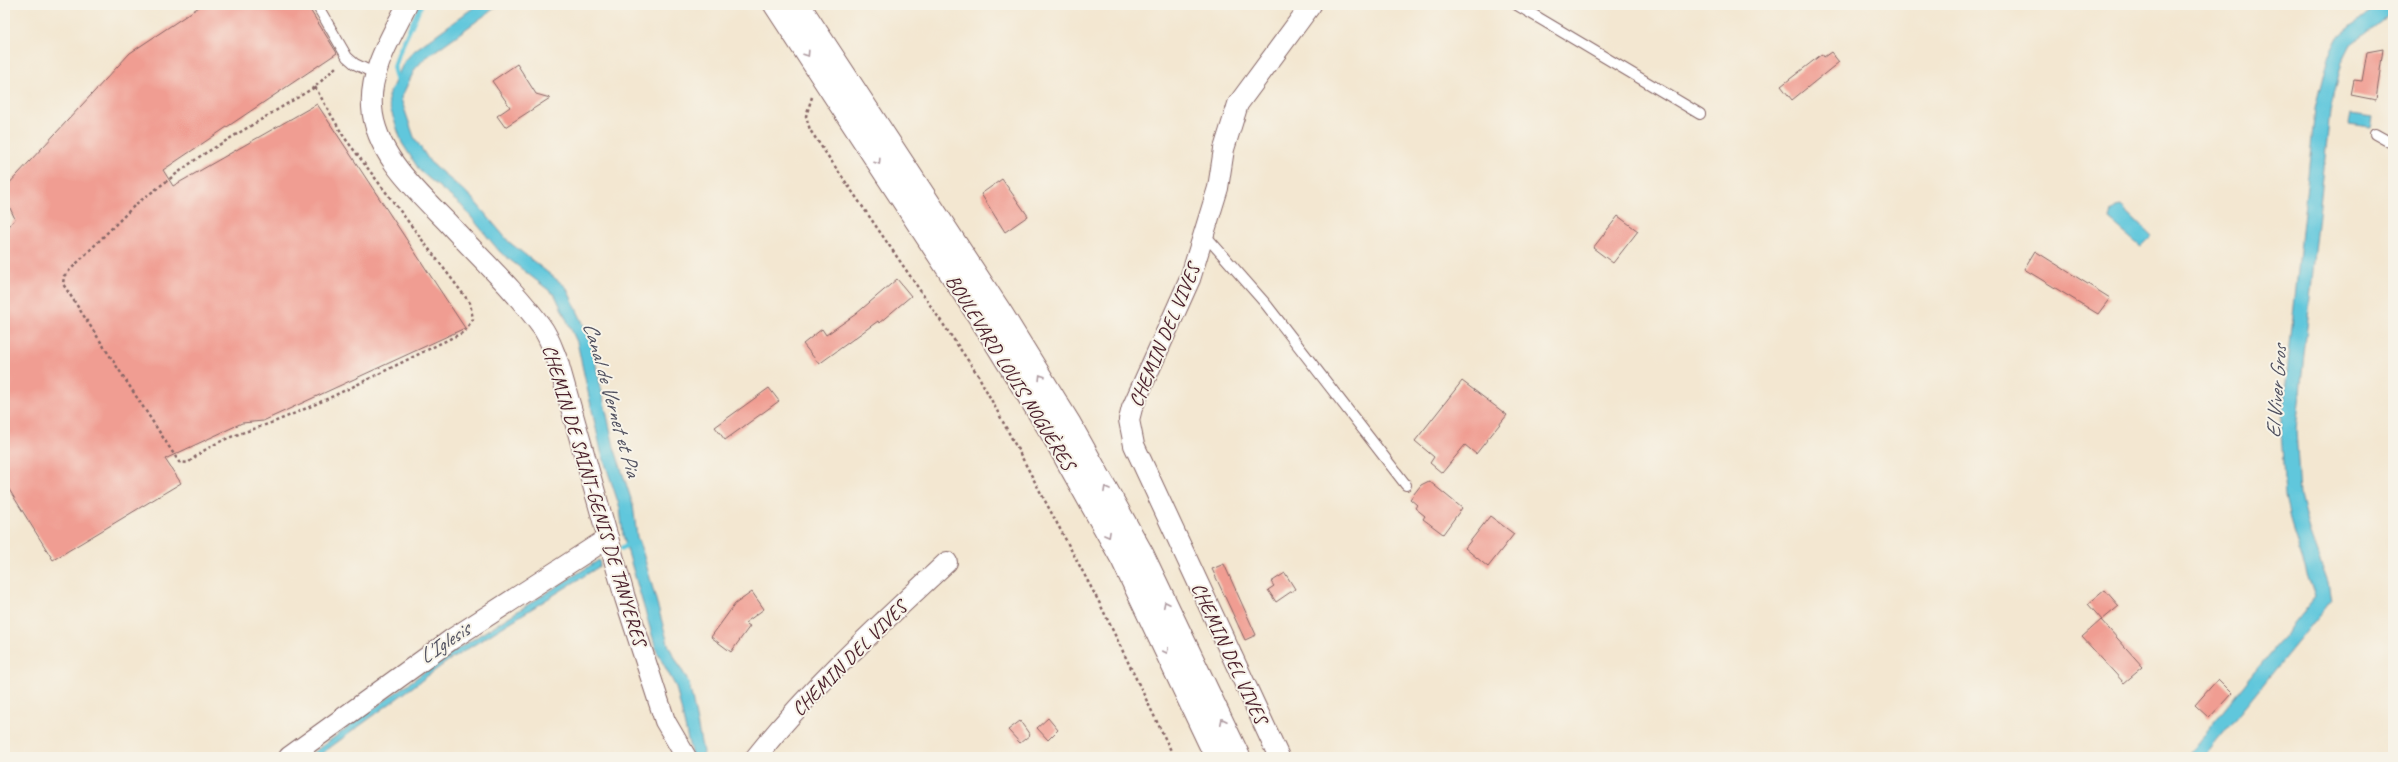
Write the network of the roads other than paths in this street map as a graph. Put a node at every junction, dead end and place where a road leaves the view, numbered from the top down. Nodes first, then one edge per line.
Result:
1 (317, 5) edge
2 (407, 5) edge
3 (1311, 5) edge
4 (1517, 5) edge
5 (791, 11) edge
6 (376, 74) junction
7 (1700, 114) dead end
8 (2375, 134) dead end
9 (2393, 144) edge
10 (1205, 235) junction
11 (1406, 485) dead end
12 (608, 538) junction
13 (947, 562) dead end
14 (684, 755) edge
15 (289, 757) edge
16 (756, 757) edge
17 (1216, 757) edge
18 (1238, 757) edge
19 (1279, 757) edge

1 - 6 lane
2 - 6 street, CHEMIN DE SAINT-GENIS DE TANYERES
3 - 10 street, CHEMIN DEL VIVES
4 - 7 lane
5 -> 17 main road, BOULEVARD LOUIS NOGUÈRES
18 -> 5 main road, BOULEVARD LOUIS NOGUÈRES
6 - 12 street, CHEMIN DE SAINT-GENIS DE TANYERES
8 - 9 lane
10 - 11 lane
10 - 19 street, CHEMIN DEL VIVES
12 - 14 street, CHEMIN DE SAINT-GENIS DE TANYERES
12 - 15 street
13 - 16 street, CHEMIN DEL VIVES

